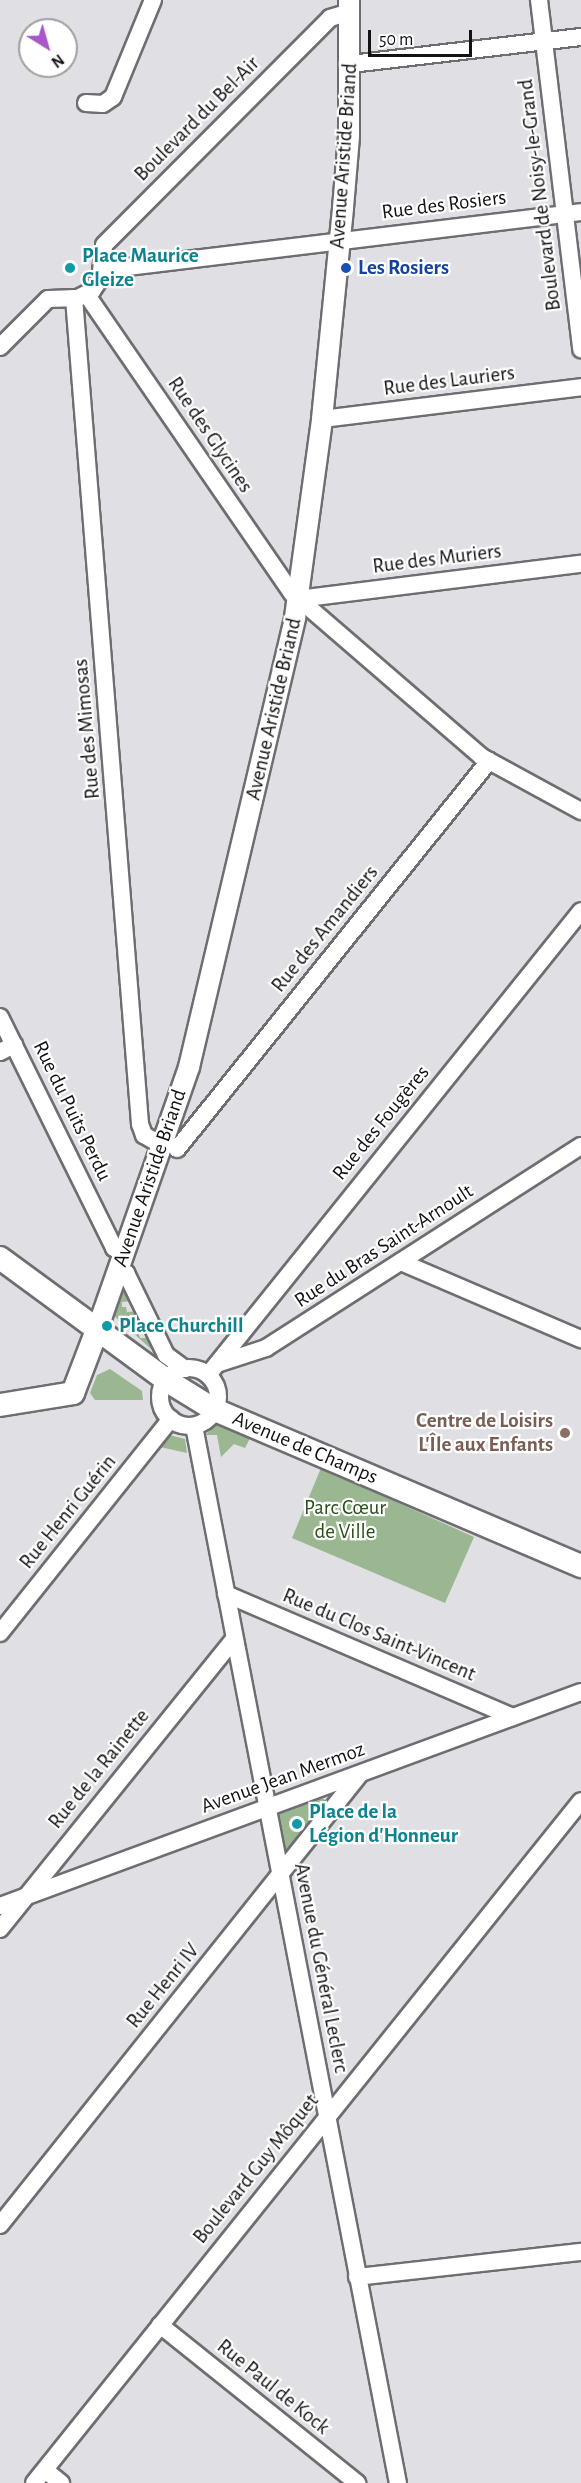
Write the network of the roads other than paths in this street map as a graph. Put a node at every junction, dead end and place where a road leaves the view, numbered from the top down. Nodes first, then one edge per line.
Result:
1 (153, 0) edge
2 (539, 0) edge
3 (350, 6) edge
4 (581, 37) edge
5 (544, 42) junction
6 (351, 64) junction
7 (86, 103) dead end
8 (573, 213) edge
9 (340, 241) junction
10 (100, 276) junction
11 (81, 296) junction
12 (0, 347) edge
13 (581, 349) edge
14 (581, 387) edge
15 (322, 418) junction
16 (581, 564) edge
17 (298, 598) junction
18 (489, 761) junction
19 (581, 811) edge
20 (581, 911) edge
21 (0, 1017) edge
22 (7, 1048) edge
23 (172, 1115) junction
24 (197, 1125) junction
25 (581, 1146) edge
26 (169, 1147) junction
27 (0, 1258) edge
28 (121, 1261) junction
29 (401, 1262) junction
30 (97, 1330) junction
31 (581, 1339) edge
32 (212, 1370) junction
33 (175, 1374) junction
34 (0, 1405) edge
35 (215, 1410) junction
36 (171, 1419) junction
37 (194, 1425) junction
38 (581, 1566) edge
39 (226, 1594) junction
40 (0, 1633) edge
41 (234, 1639) junction
42 (581, 1692) edge
43 (513, 1717) junction
44 (360, 1774) junction
45 (581, 1801) edge
46 (267, 1808) junction
47 (280, 1877) junction
48 (25, 1897) junction
49 (0, 1906) edge
50 (0, 1929) edge
51 (327, 2116) junction
52 (0, 2225) edge
53 (581, 2252) edge
54 (357, 2277) junction
55 (160, 2325) junction
56 (40, 2476) edge
57 (61, 2483) edge
58 (357, 2483) edge
59 (398, 2483) edge

1 - 7 street
2 - 5 street, Boulevard de Noisy-le-Grand
3 - 6 street, Avenue Aristide Briand
3 - 10 street, Boulevard du Bel-Air
4 - 5 street
5 - 6 street
5 - 8 street, Boulevard de Noisy-le-Grand
6 - 9 street, Avenue Aristide Briand
8 - 9 street, Rue des Rosiers
8 - 13 street, Boulevard de Noisy-le-Grand
9 - 10 street, Rue des Rosiers
9 - 15 street, Avenue Aristide Briand
10 - 11 street
11 - 12 street
11 - 17 street, Rue des Glycines
11 - 26 street, Rue des Mimosas
14 - 15 street, Rue des Lauriers
15 - 17 street, Avenue Aristide Briand
16 - 17 street, Rue des Muriers
17 - 18 street, Rue des Glycines
17 - 23 street, Avenue Aristide Briand
18 - 19 street, Rue des Glycines
18 - 24 street, Rue des Amandiers
20 - 32 street, Rue des Fougères
21 - 22 street, Rue du Puits Perdu
22 - 28 street, Rue du Puits Perdu
23 - 24 street
23 - 26 street, Avenue Aristide Briand
24 - 26 street, Rue des Amandiers
25 - 29 street, Rue du Bras Saint-Arnoult
26 - 28 street, Avenue Aristide Briand
27 - 30 main road, Avenue de Champs
28 - 30 street, Avenue Aristide Briand
28 - 33 street, Rue du Puits Perdu
29 - 31 street
29 - 32 street, Rue du Bras Saint-Arnoult
30 - 33 main road, Avenue de Champs
30 - 34 main road, Avenue Aristide Briand
32 - 33 street
32 - 35 street
33 - 35 main road, Avenue de Champs
33 - 36 street
35 - 37 street
35 - 38 main road, Avenue de Champs
36 - 37 street
36 - 40 street, Rue Henri Guérin
37 - 39 street, Avenue du Général Leclerc
39 - 41 street, Avenue du Général Leclerc
39 - 43 street, Rue du Clos Saint-Vincent
41 - 46 street, Avenue du Général Leclerc
41 - 48 street, Rue de la Rainette
42 - 43 street, Avenue Jean Mermoz
43 - 44 street, Avenue Jean Mermoz
44 - 46 street, Avenue Jean Mermoz
44 - 47 street, Rue Henri IV
45 - 51 street, Boulevard Guy Môquet
46 - 47 street, Avenue du Général Leclerc
46 - 48 street, Avenue Jean Mermoz
47 - 51 street, Avenue du Général Leclerc
47 - 52 street, Rue Henri IV
48 - 49 street, Avenue Jean Mermoz
48 - 50 street, Rue de la Rainette
51 - 54 street, Avenue du Général Leclerc
51 - 55 street, Boulevard Guy Môquet
53 - 54 street
54 - 59 street, Avenue du Général Leclerc
55 - 56 street, Boulevard Guy Môquet
55 - 58 street, Rue Paul de Kock
56 - 57 street

